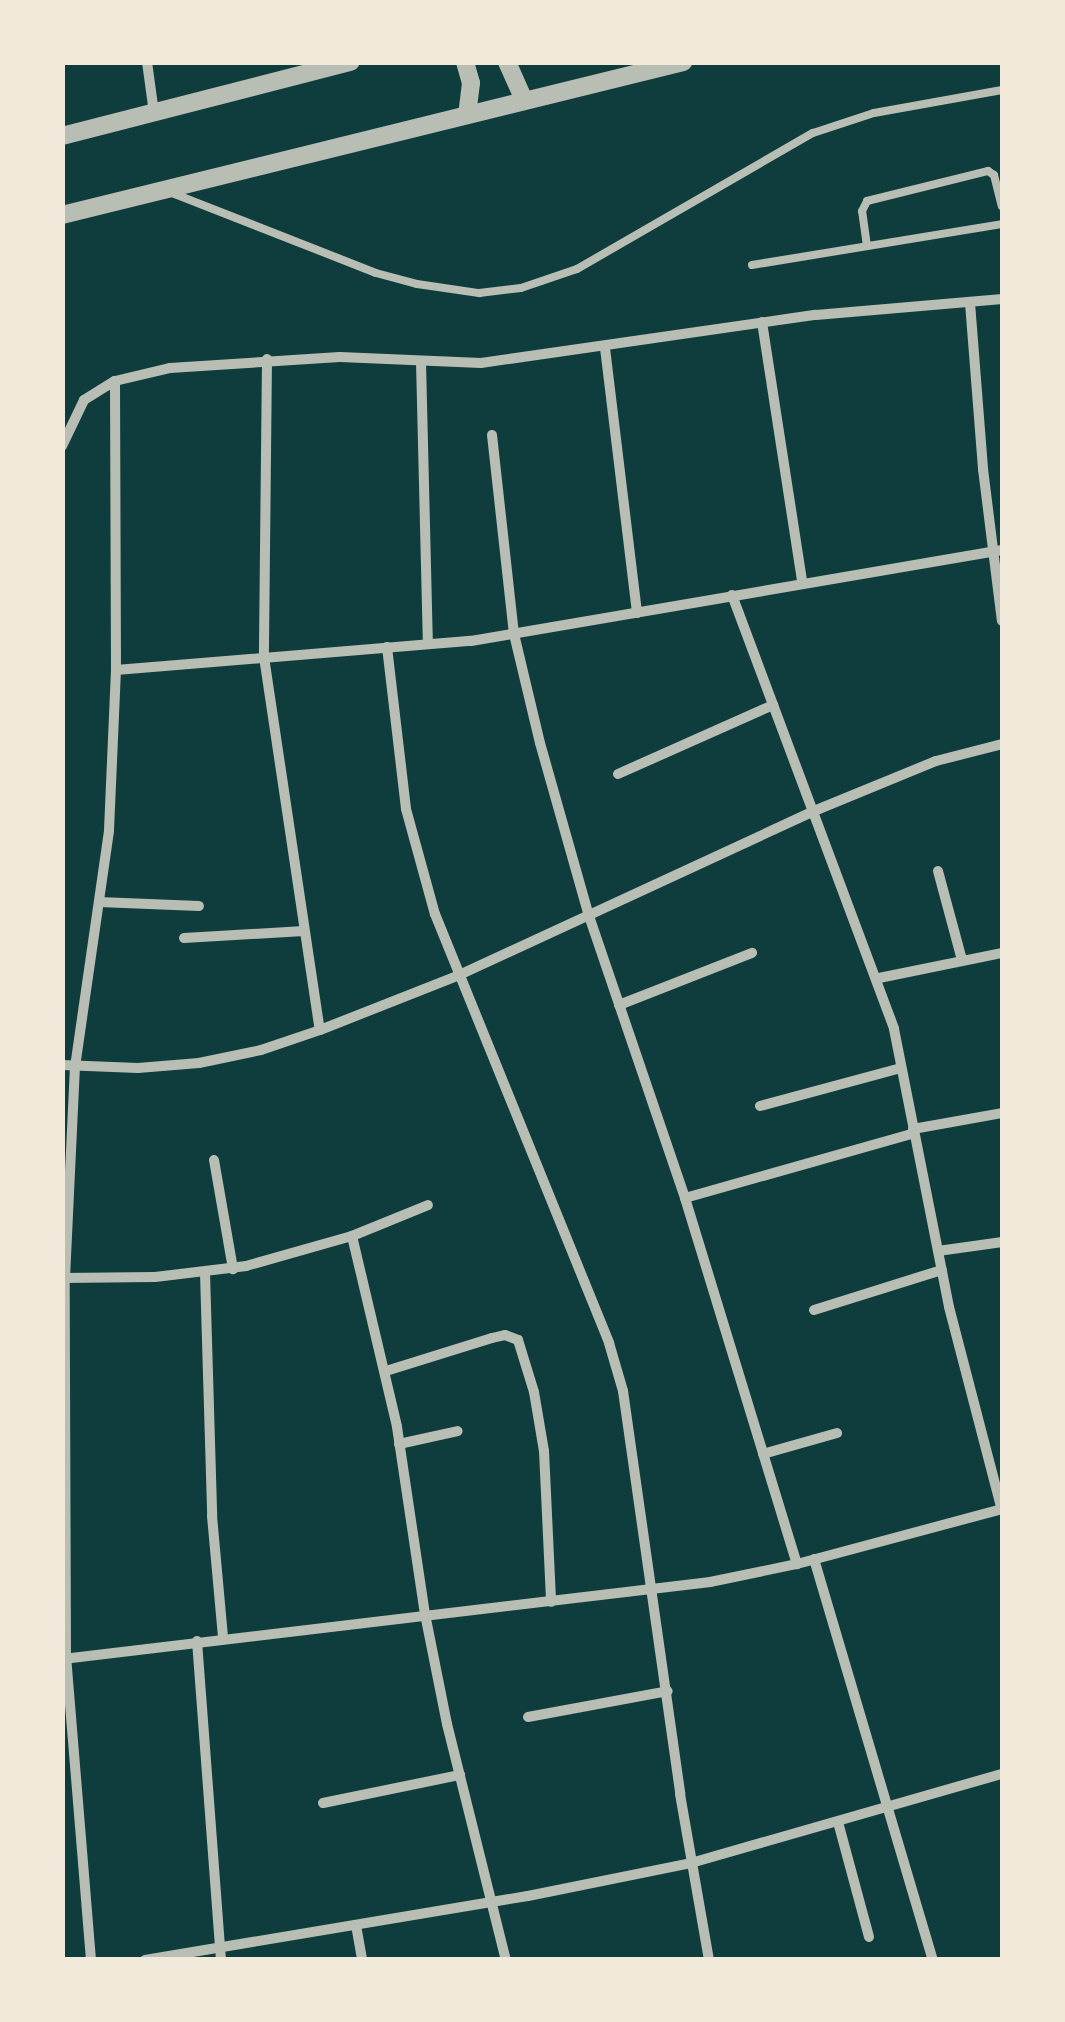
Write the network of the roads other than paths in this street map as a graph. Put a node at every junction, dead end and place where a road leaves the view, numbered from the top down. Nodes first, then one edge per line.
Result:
1 (148, 62) edge
2 (351, 62) edge
3 (465, 62) edge
4 (507, 62) edge
5 (683, 62) edge
6 (1002, 90) edge
7 (524, 100) junction
8 (154, 114) junction
9 (468, 114) junction
10 (62, 136) edge
11 (159, 188) junction
12 (1002, 206) edge
13 (62, 215) edge
14 (1002, 224) edge
15 (868, 246) junction
16 (752, 265) dead end
17 (1002, 300) edge
18 (970, 303) junction
19 (762, 322) junction
20 (605, 348) junction
21 (267, 360) junction
22 (420, 362) junction
23 (115, 381) junction
24 (492, 435) dead end
25 (62, 446) edge
26 (997, 551) edge
27 (802, 582) junction
28 (732, 596) junction
29 (637, 613) junction
30 (1002, 621) edge
31 (514, 634) junction
32 (428, 644) junction
33 (386, 647) junction
34 (264, 657) junction
35 (116, 670) junction
36 (773, 705) junction
37 (1002, 744) edge
38 (618, 774) dead end
39 (814, 811) junction
40 (938, 871) dead end
41 (98, 902) junction
42 (200, 906) dead end
43 (588, 913) junction
44 (304, 931) junction
45 (184, 938) dead end
46 (752, 952) dead end
47 (1002, 952) edge
48 (962, 960) junction
49 (457, 976) junction
50 (878, 978) junction
51 (619, 1006) junction
52 (320, 1030) junction
53 (62, 1065) edge
54 (75, 1067) junction
55 (901, 1068) junction
56 (760, 1106) dead end
57 (1002, 1113) edge
58 (914, 1131) junction
59 (214, 1160) dead end
60 (685, 1198) junction
61 (428, 1205) dead end
62 (352, 1236) junction
63 (1002, 1242) edge
64 (938, 1251) junction
65 (233, 1268) junction
66 (942, 1270) junction
67 (205, 1274) junction
68 (64, 1278) edge
69 (814, 1310) dead end
70 (386, 1371) junction
71 (458, 1431) dead end
72 (837, 1433) dead end
73 (400, 1444) junction
74 (763, 1454) junction
75 (64, 1463) edge
76 (1002, 1510) edge
77 (814, 1559) junction
78 (797, 1564) junction
79 (654, 1590) junction
80 (551, 1602) junction
81 (424, 1614) junction
82 (223, 1637) junction
83 (197, 1641) junction
84 (64, 1659) edge
85 (668, 1691) junction
86 (528, 1717) dead end
87 (1002, 1774) edge
88 (460, 1775) junction
89 (323, 1802) dead end
90 (888, 1808) junction
91 (838, 1822) junction
92 (691, 1863) junction
93 (492, 1901) junction
94 (356, 1925) junction
95 (868, 1937) dead end
96 (220, 1946) junction
97 (91, 1960) edge
98 (145, 1960) edge
99 (221, 1960) edge
100 (362, 1960) edge
101 (506, 1960) edge
102 (709, 1960) edge
103 (932, 1960) edge

1 - 8 street
2 - 8 street
3 - 9 street
4 - 7 street
5 - 7 street
6 - 11 lane
7 - 9 street
8 - 10 street
9 - 11 street
11 - 13 street
12 - 15 lane
14 - 15 lane
15 - 16 lane
17 - 18 street
18 - 19 street
18 - 26 street
19 - 20 street
19 - 27 street
20 - 22 street
20 - 29 street
21 - 22 street
21 - 23 street
21 - 34 street
22 - 32 street
23 - 25 street
23 - 35 street
24 - 31 street
26 - 27 street
26 - 30 street
27 - 28 street
28 - 29 street
28 - 36 street
29 - 31 street
31 - 32 street
31 - 43 street
32 - 33 street
33 - 34 street
33 - 49 street
34 - 35 street
34 - 44 street
35 - 41 street
36 - 38 street
36 - 39 street
37 - 39 street
39 - 43 street
39 - 50 street
40 - 48 street
41 - 42 street
41 - 54 street
43 - 49 street
43 - 51 street
44 - 45 street
44 - 52 street
46 - 51 street
47 - 48 street
48 - 50 street
49 - 52 street
49 - 79 street
50 - 55 street
51 - 60 street
52 - 54 street
53 - 54 street
54 - 68 street
55 - 56 street
55 - 58 street
57 - 58 street
58 - 60 street
58 - 64 street
59 - 65 street
60 - 74 street
61 - 62 street
62 - 65 street
62 - 70 street
63 - 64 street
64 - 66 street
65 - 67 street
66 - 69 street
66 - 76 street
67 - 68 street
67 - 82 street
68 - 75 street
70 - 73 street
70 - 80 street
71 - 73 street
72 - 74 street
73 - 81 street
74 - 78 street
75 - 84 street
76 - 77 street
77 - 78 street
77 - 90 street
78 - 79 street
79 - 80 street
79 - 85 street
80 - 81 street
81 - 82 street
81 - 88 street
82 - 83 street
83 - 84 street
83 - 96 street
84 - 97 street
85 - 86 street
85 - 92 street
87 - 90 street
88 - 89 street
88 - 93 street
90 - 91 street
90 - 103 street
91 - 92 street
91 - 95 street
92 - 93 street
92 - 102 street
93 - 94 street
93 - 101 street
94 - 96 street
94 - 100 street
96 - 98 street
96 - 99 street

